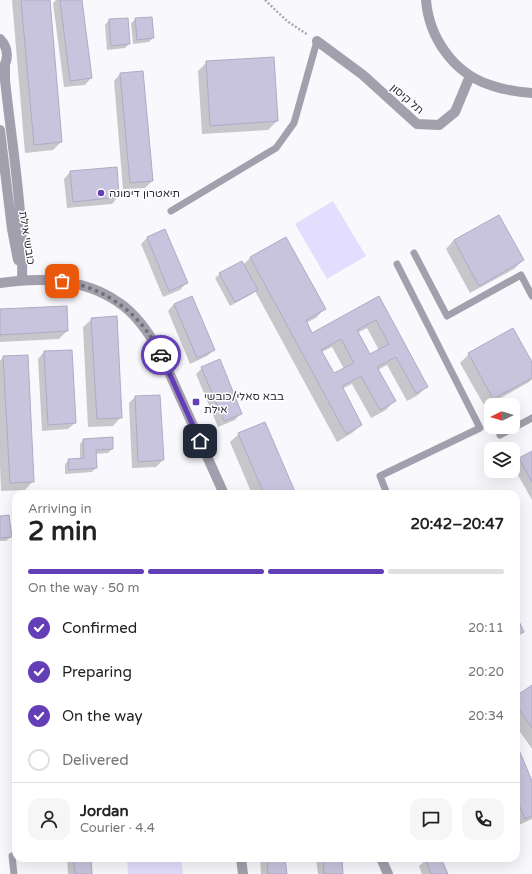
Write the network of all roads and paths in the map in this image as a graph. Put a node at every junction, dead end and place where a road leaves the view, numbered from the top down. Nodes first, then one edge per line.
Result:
1 (265, 0) edge
2 (426, 0) edge
3 (0, 38) edge
4 (317, 41) junction
5 (2, 69) edge
6 (470, 76) junction
7 (532, 94) edge
8 (0, 130) edge
9 (171, 211) dead end
10 (414, 253) dead end
11 (396, 264) dead end
12 (22, 280) junction
13 (0, 283) edge
14 (532, 296) edge
15 (532, 418) edge
16 (500, 435) dead end
17 (222, 490) edge
18 (385, 490) edge
19 (13, 862) edge
20 (242, 862) edge
21 (383, 862) edge
22 (14, 874) edge
23 (243, 874) edge
24 (388, 874) edge

1 - 4 path
2 - 6 street
3 - 5 street, כובשי אילת
4 - 6 street, תל קיסון
4 - 9 lane
5 - 12 street, כובשי אילת
6 - 7 street
8 - 12 street, כובשי אילת
10 - 14 lane
11 - 18 lane
12 - 13 street
12 - 17 street
15 - 16 lane
19 - 22 lane
20 - 23 street
21 - 24 street

